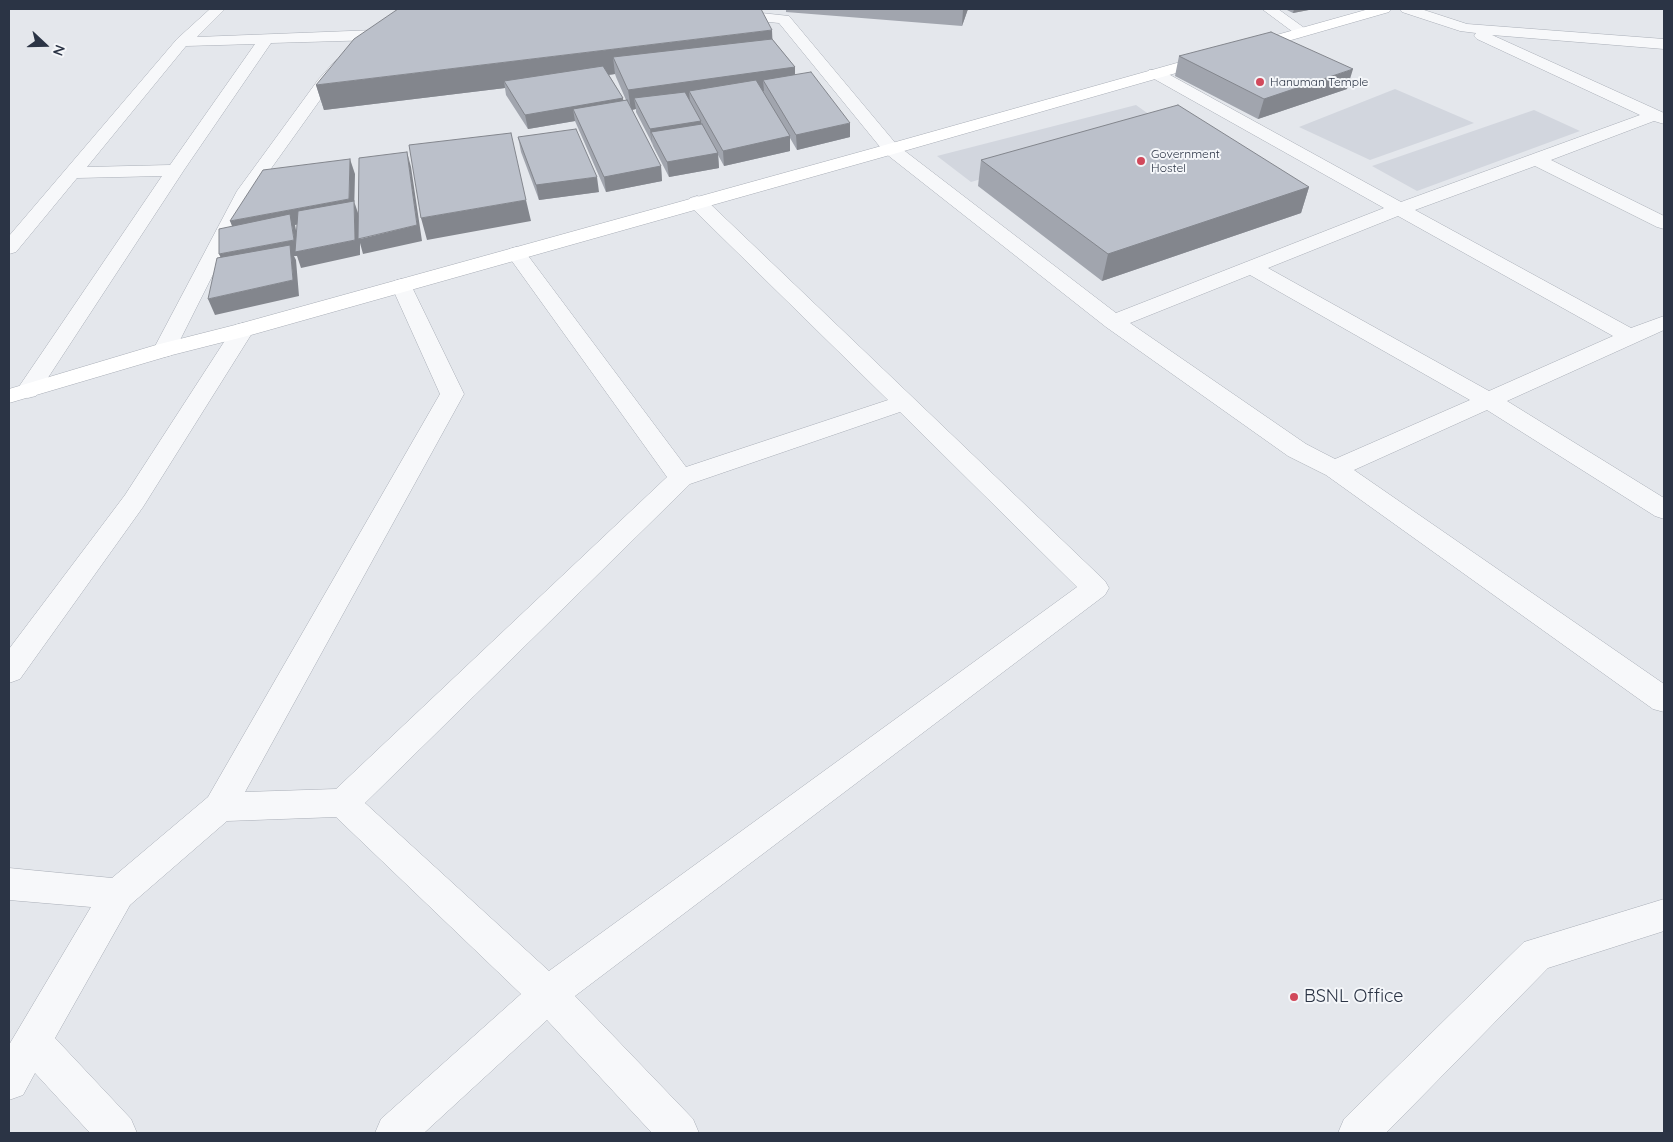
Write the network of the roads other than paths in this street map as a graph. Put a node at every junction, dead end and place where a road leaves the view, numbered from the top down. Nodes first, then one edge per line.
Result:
1 (218, 9) edge
2 (681, 9) edge
3 (1269, 9) edge
4 (1384, 9) edge
5 (1407, 9) edge
6 (392, 24) edge
7 (1464, 28) junction
8 (1302, 32) junction
9 (376, 35) junction
10 (266, 39) junction
11 (182, 42) junction
12 (1664, 44) edge
13 (1154, 73) junction
14 (1660, 117) edge
15 (891, 149) junction
16 (1536, 159) junction
17 (175, 170) junction
18 (71, 173) junction
19 (697, 202) junction
20 (1399, 209) junction
21 (1664, 223) edge
22 (9, 248) edge
23 (516, 253) junction
24 (1252, 268) junction
25 (401, 285) junction
26 (1114, 322) junction
27 (243, 330) junction
28 (1651, 332) edge
29 (164, 350) junction
30 (28, 391) junction
31 (9, 396) edge
32 (1488, 400) junction
33 (904, 403) junction
34 (1335, 469) junction
35 (682, 478) junction
36 (1664, 510) edge
37 (21, 637) edge
38 (9, 671) edge
39 (1664, 700) edge
40 (343, 803) junction
41 (220, 807) junction
42 (9, 884) edge
43 (118, 894) junction
44 (1664, 915) edge
45 (548, 994) junction
46 (32, 1042) junction
47 (9, 1081) edge
48 (117, 1133) edge
49 (395, 1133) edge
50 (679, 1133) edge
51 (1358, 1133) edge

1 - 11 street
2 - 15 street
3 - 8 street
4 - 8 main road
5 - 7 street
6 - 9 street
7 - 12 street
7 - 14 street
8 - 13 main road
9 - 10 street
9 - 29 street
10 - 11 street
10 - 17 street
11 - 18 street
13 - 15 main road
13 - 20 street
14 - 16 street
15 - 19 main road
15 - 26 street
16 - 20 street
16 - 21 street
17 - 18 street
17 - 30 street
18 - 22 street
19 - 23 main road
19 - 33 street
20 - 24 street
20 - 28 street
23 - 25 main road
23 - 35 street
24 - 26 street
24 - 32 street
25 - 27 main road
25 - 41 street
26 - 34 street
27 - 29 main road
27 - 37 street
28 - 32 street
29 - 30 main road
30 - 31 main road
32 - 34 street
32 - 36 street
33 - 35 street
33 - 45 street
34 - 39 street
35 - 40 street
37 - 38 street
40 - 41 street
40 - 45 street
41 - 43 street
42 - 43 street
43 - 46 street
44 - 51 street
45 - 49 street
45 - 50 street
46 - 47 street
46 - 48 street

